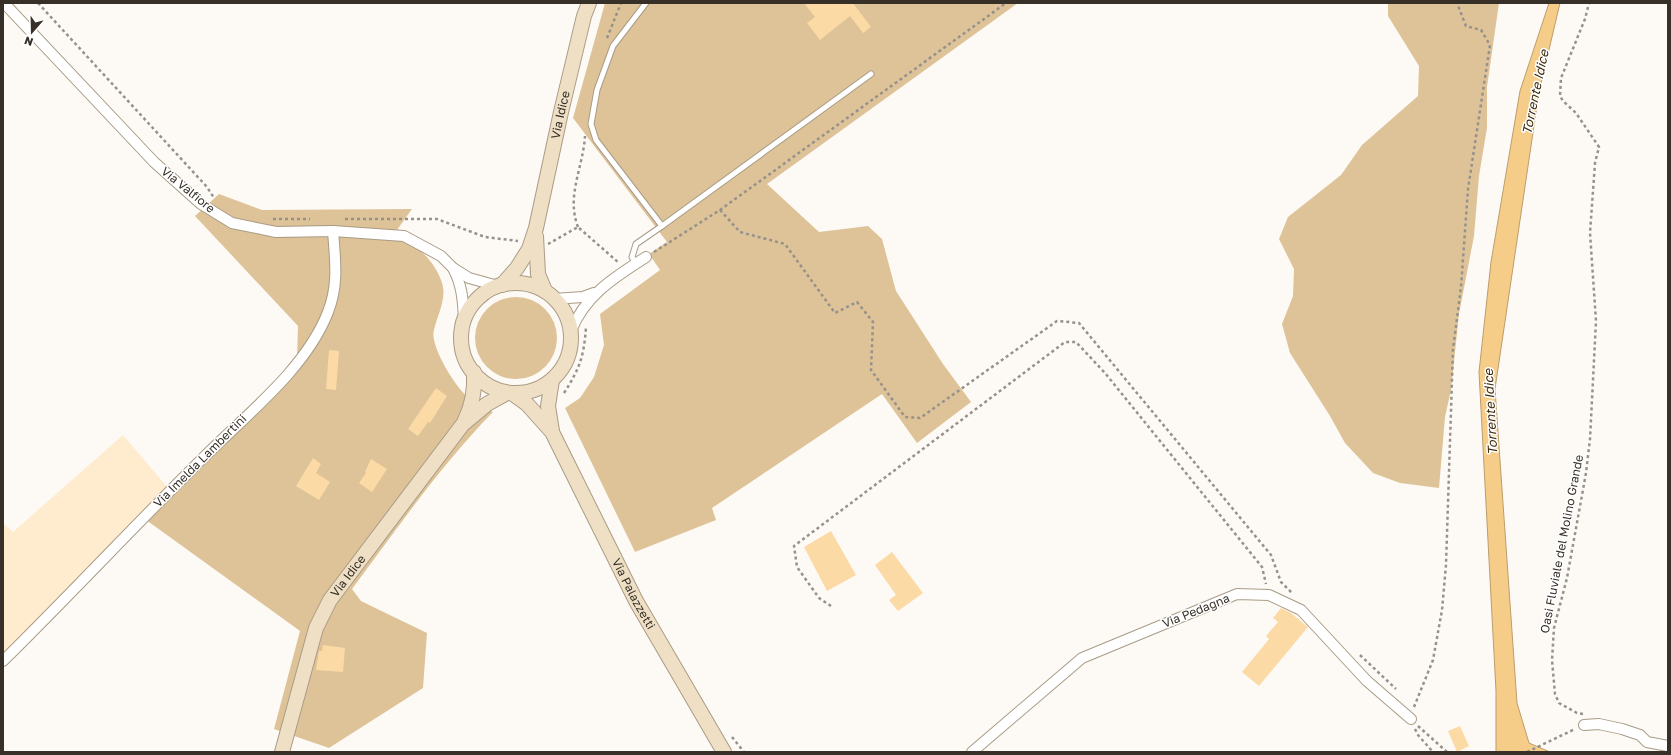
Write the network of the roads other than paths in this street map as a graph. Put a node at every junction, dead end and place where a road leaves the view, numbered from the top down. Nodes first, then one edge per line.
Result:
1 (4, 3) edge
2 (589, 3) edge
3 (646, 3) edge
4 (871, 74) dead end
5 (662, 226) junction
6 (536, 228) junction
7 (334, 231) junction
8 (646, 257) road end
9 (636, 264) junction
10 (453, 268) junction
11 (500, 285) junction
12 (598, 291) junction
13 (549, 295) junction
14 (464, 319) junction
15 (571, 331) junction
16 (474, 372) junction
17 (552, 380) junction
18 (510, 393) junction
19 (463, 424) junction
20 (552, 432) junction
21 (3, 661) edge
22 (1410, 719) road end
23 (1585, 720) road end
24 (1668, 746) edge
25 (282, 752) edge
26 (724, 752) edge
27 (972, 752) edge

1 - 7 street, Via Valfiore
2 - 6 main road, Via Idice
3 - 5 lane
4 - 5 lane
5 - 9 lane
6 - 11 main road, Via Idice
6 - 13 main road, Via Idice
7 - 10 street, Via Valfiore
7 - 21 street, Via Imelda Lambertini
8 - 9 street
9 - 12 street
10 - 11 street, Via Valfiore
10 - 14 street, Via Valfiore
11 - 13 main road, Via Idice
11 - 14 main road, Via Idice
12 - 13 street
12 - 15 street
13 - 15 main road, Via Idice
14 - 16 main road, Via Idice
15 - 17 main road, Via Idice
16 - 18 main road, Via Idice
16 - 19 main road, Via Idice
17 - 18 main road, Via Idice
17 - 20 main road, Via Palazzetti
18 - 19 main road, Via Idice
18 - 20 main road, Via Palazzetti
19 - 25 main road, Via Idice
20 - 26 main road, Via Palazzetti
22 - 27 street, Via Pedagna
23 - 24 street

